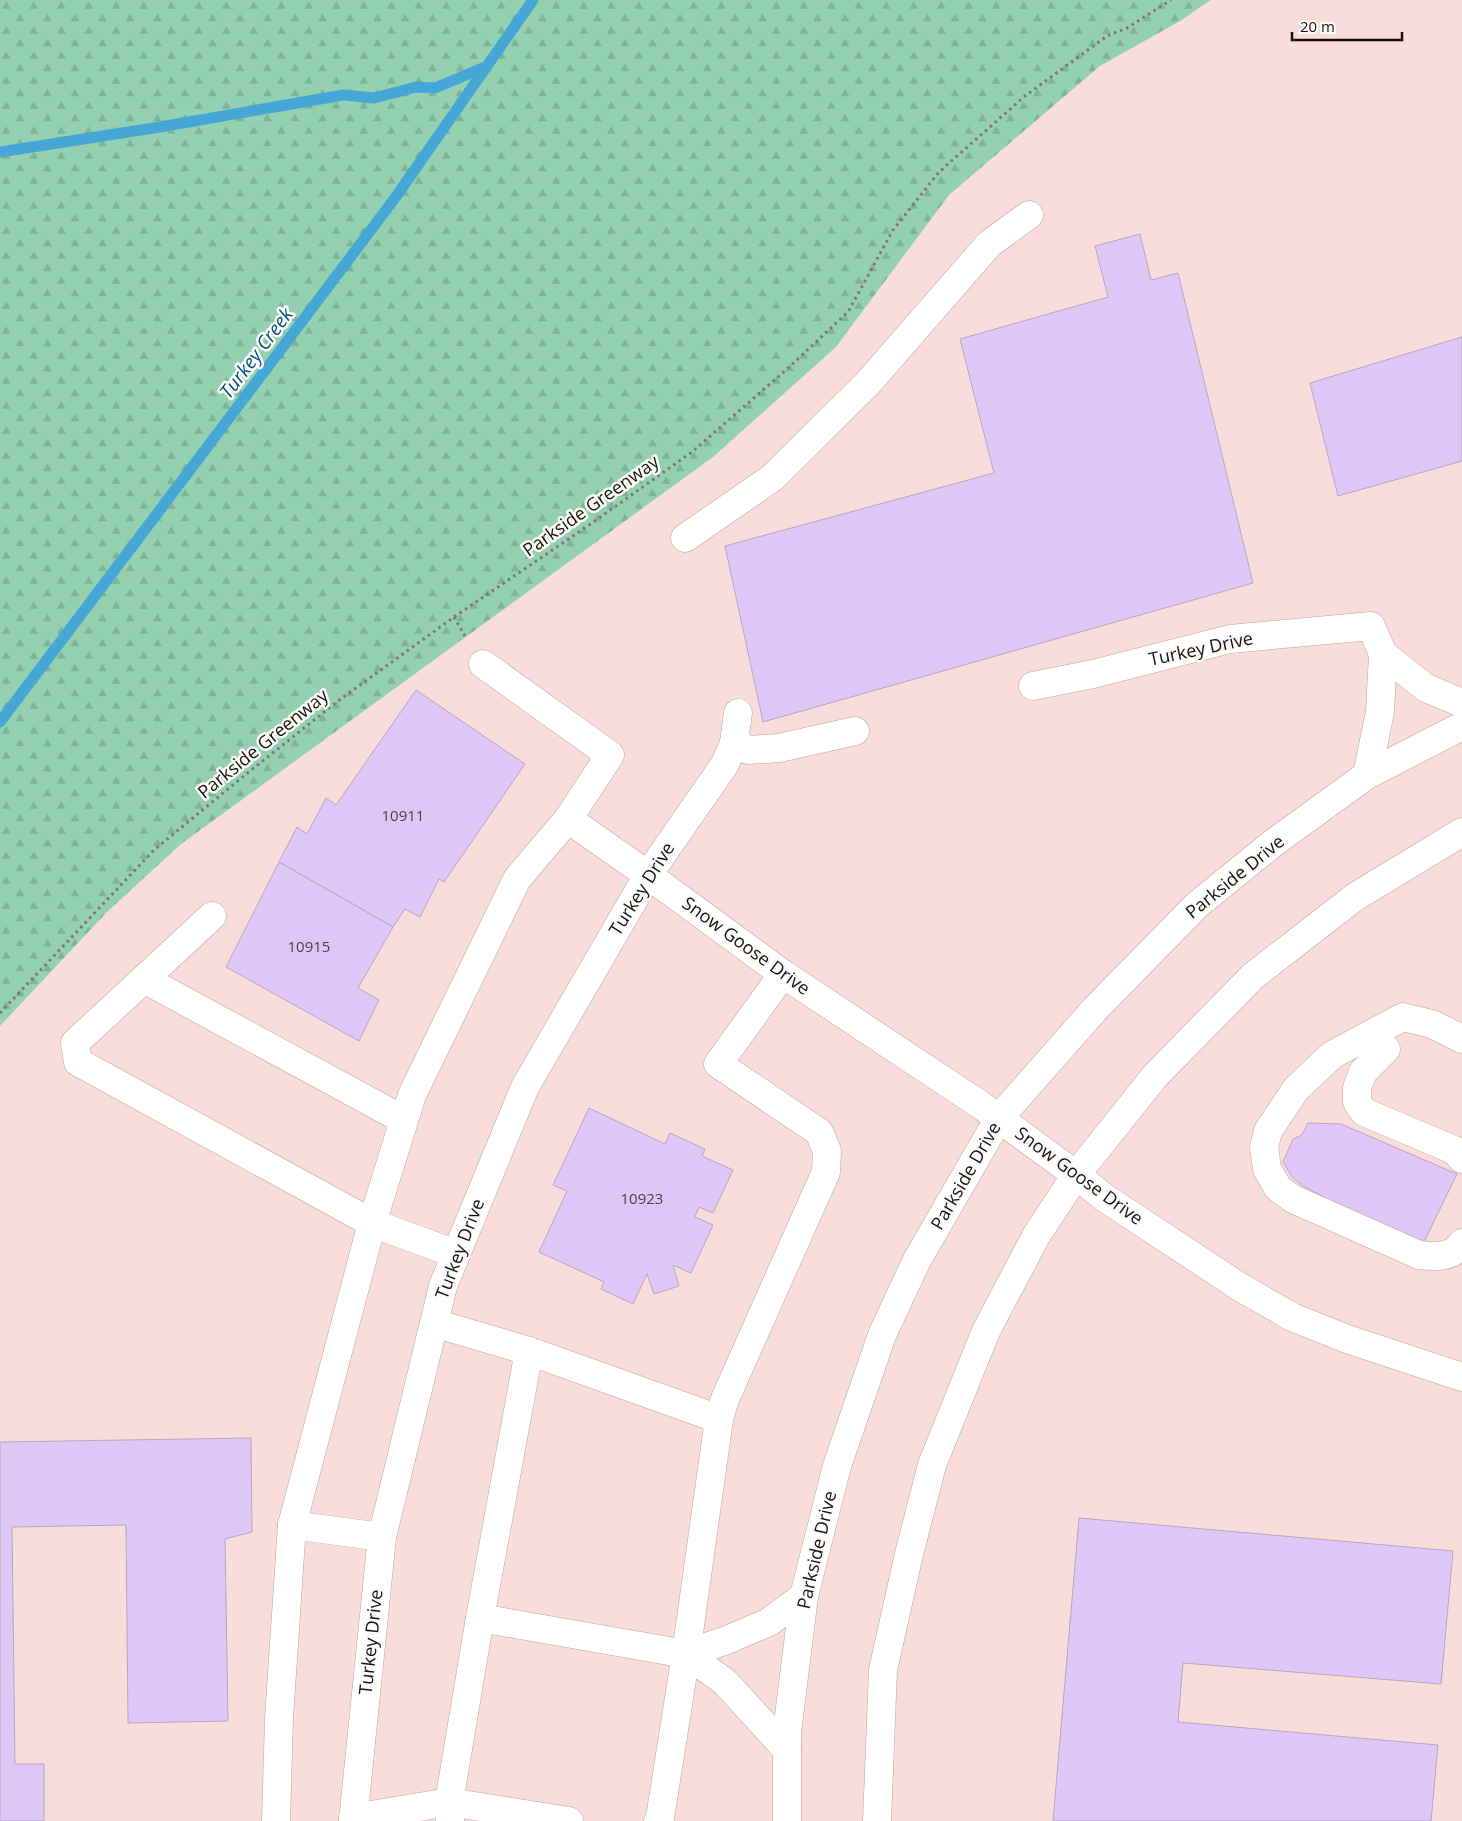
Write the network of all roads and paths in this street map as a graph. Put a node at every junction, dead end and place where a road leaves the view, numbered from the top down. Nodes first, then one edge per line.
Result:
1 (1171, 0) edge
2 (1029, 215) dead end
3 (685, 538) dead end
4 (1382, 654) junction
5 (483, 664) dead end
6 (1033, 686) dead end
7 (1462, 703) edge
8 (738, 713) dead end
9 (1462, 726) edge
10 (855, 731) dead end
11 (729, 754) junction
12 (1367, 775) junction
13 (568, 819) junction
14 (1462, 832) edge
15 (648, 875) junction
16 (212, 916) dead end
17 (782, 974) junction
18 (144, 979) junction
19 (0, 1013) edge
20 (1462, 1039) edge
21 (1386, 1050) dead end
22 (999, 1118) junction
23 (404, 1120) junction
24 (1462, 1158) edge
25 (1076, 1175) junction
26 (372, 1223) junction
27 (1462, 1243) edge
28 (456, 1254) junction
29 (434, 1323) junction
30 (529, 1350) junction
31 (1462, 1376) edge
32 (719, 1419) junction
33 (292, 1525) junction
34 (382, 1537) junction
35 (804, 1596) junction
36 (480, 1618) junction
37 (686, 1654) junction
38 (787, 1750) junction
39 (449, 1812) edge
40 (353, 1820) edge
41 (276, 1821) edge
42 (569, 1821) edge
43 (658, 1821) edge
44 (787, 1821) edge
45 (877, 1821) edge

1 - 19 path, Parkside Greenway
2 - 3 street
4 - 6 street, Turkey Drive
4 - 7 street
4 - 12 street
5 - 13 street
8 - 11 street
9 - 12 street, Parkside Drive
10 - 11 street
11 - 15 street, Turkey Drive
12 - 22 street, Parkside Drive
13 - 15 street, Snow Goose Drive
13 - 23 street
14 - 25 street
15 - 17 street, Snow Goose Drive
15 - 28 street, Turkey Drive
16 - 18 street
17 - 22 street, Snow Goose Drive
17 - 32 street
18 - 23 street
18 - 26 street
20 - 27 street
21 - 24 street
22 - 25 street, Snow Goose Drive
22 - 35 street, Parkside Drive
23 - 26 street
25 - 31 street, Snow Goose Drive
25 - 45 street
26 - 28 street
26 - 33 street
28 - 29 street, Turkey Drive
29 - 30 street
29 - 34 street, Turkey Drive
30 - 32 street
30 - 36 street
32 - 37 street
33 - 34 street
33 - 41 street
34 - 40 street, Turkey Drive
35 - 37 street
35 - 38 street, Parkside Drive
36 - 37 street
36 - 39 street
37 - 38 street
37 - 43 street
38 - 44 street, Parkside Drive
39 - 40 street
39 - 42 street

